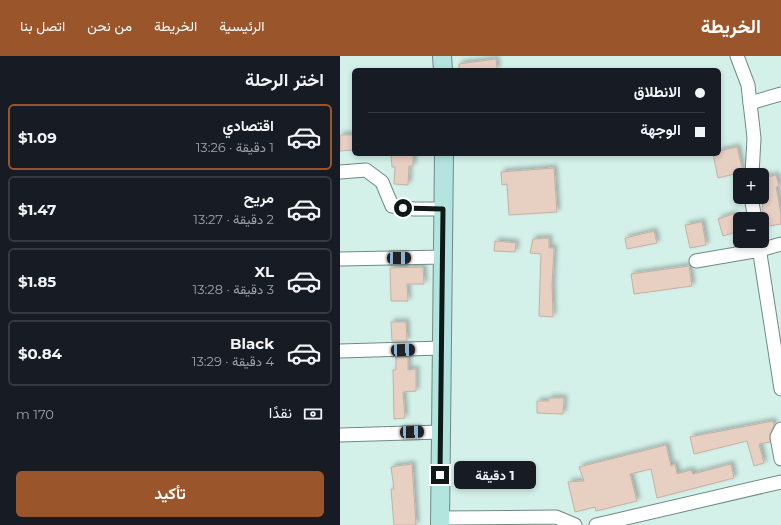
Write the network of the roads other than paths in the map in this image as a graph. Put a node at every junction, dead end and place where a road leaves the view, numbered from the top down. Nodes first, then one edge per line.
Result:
1 (442, 56) edge
2 (737, 56) edge
3 (443, 68) edge
4 (781, 94) edge
5 (750, 103) junction
6 (444, 156) edge
7 (752, 168) edge
8 (340, 172) edge
9 (443, 209) junction
10 (781, 244) edge
11 (769, 245) edge
12 (747, 248) edge
13 (759, 248) edge
14 (443, 257) junction
15 (340, 259) edge
16 (696, 261) dead end
17 (442, 348) junction
18 (340, 351) edge
19 (781, 389) edge
20 (781, 429) edge
21 (441, 432) junction
22 (340, 435) edge
23 (781, 459) edge
24 (781, 482) edge
25 (440, 522) edge
26 (575, 525) edge
27 (596, 525) edge

1 - 3 main road
2 - 5 street
4 - 5 street
5 - 7 street
6 - 9 main road
8 - 9 street
9 - 14 main road
10 - 11 street
12 - 16 street
13 - 19 street
14 - 15 street
14 - 17 main road
17 - 18 street
17 - 21 main road
20 - 23 street
21 - 22 street
21 - 25 main road
24 - 27 street
25 - 26 street

